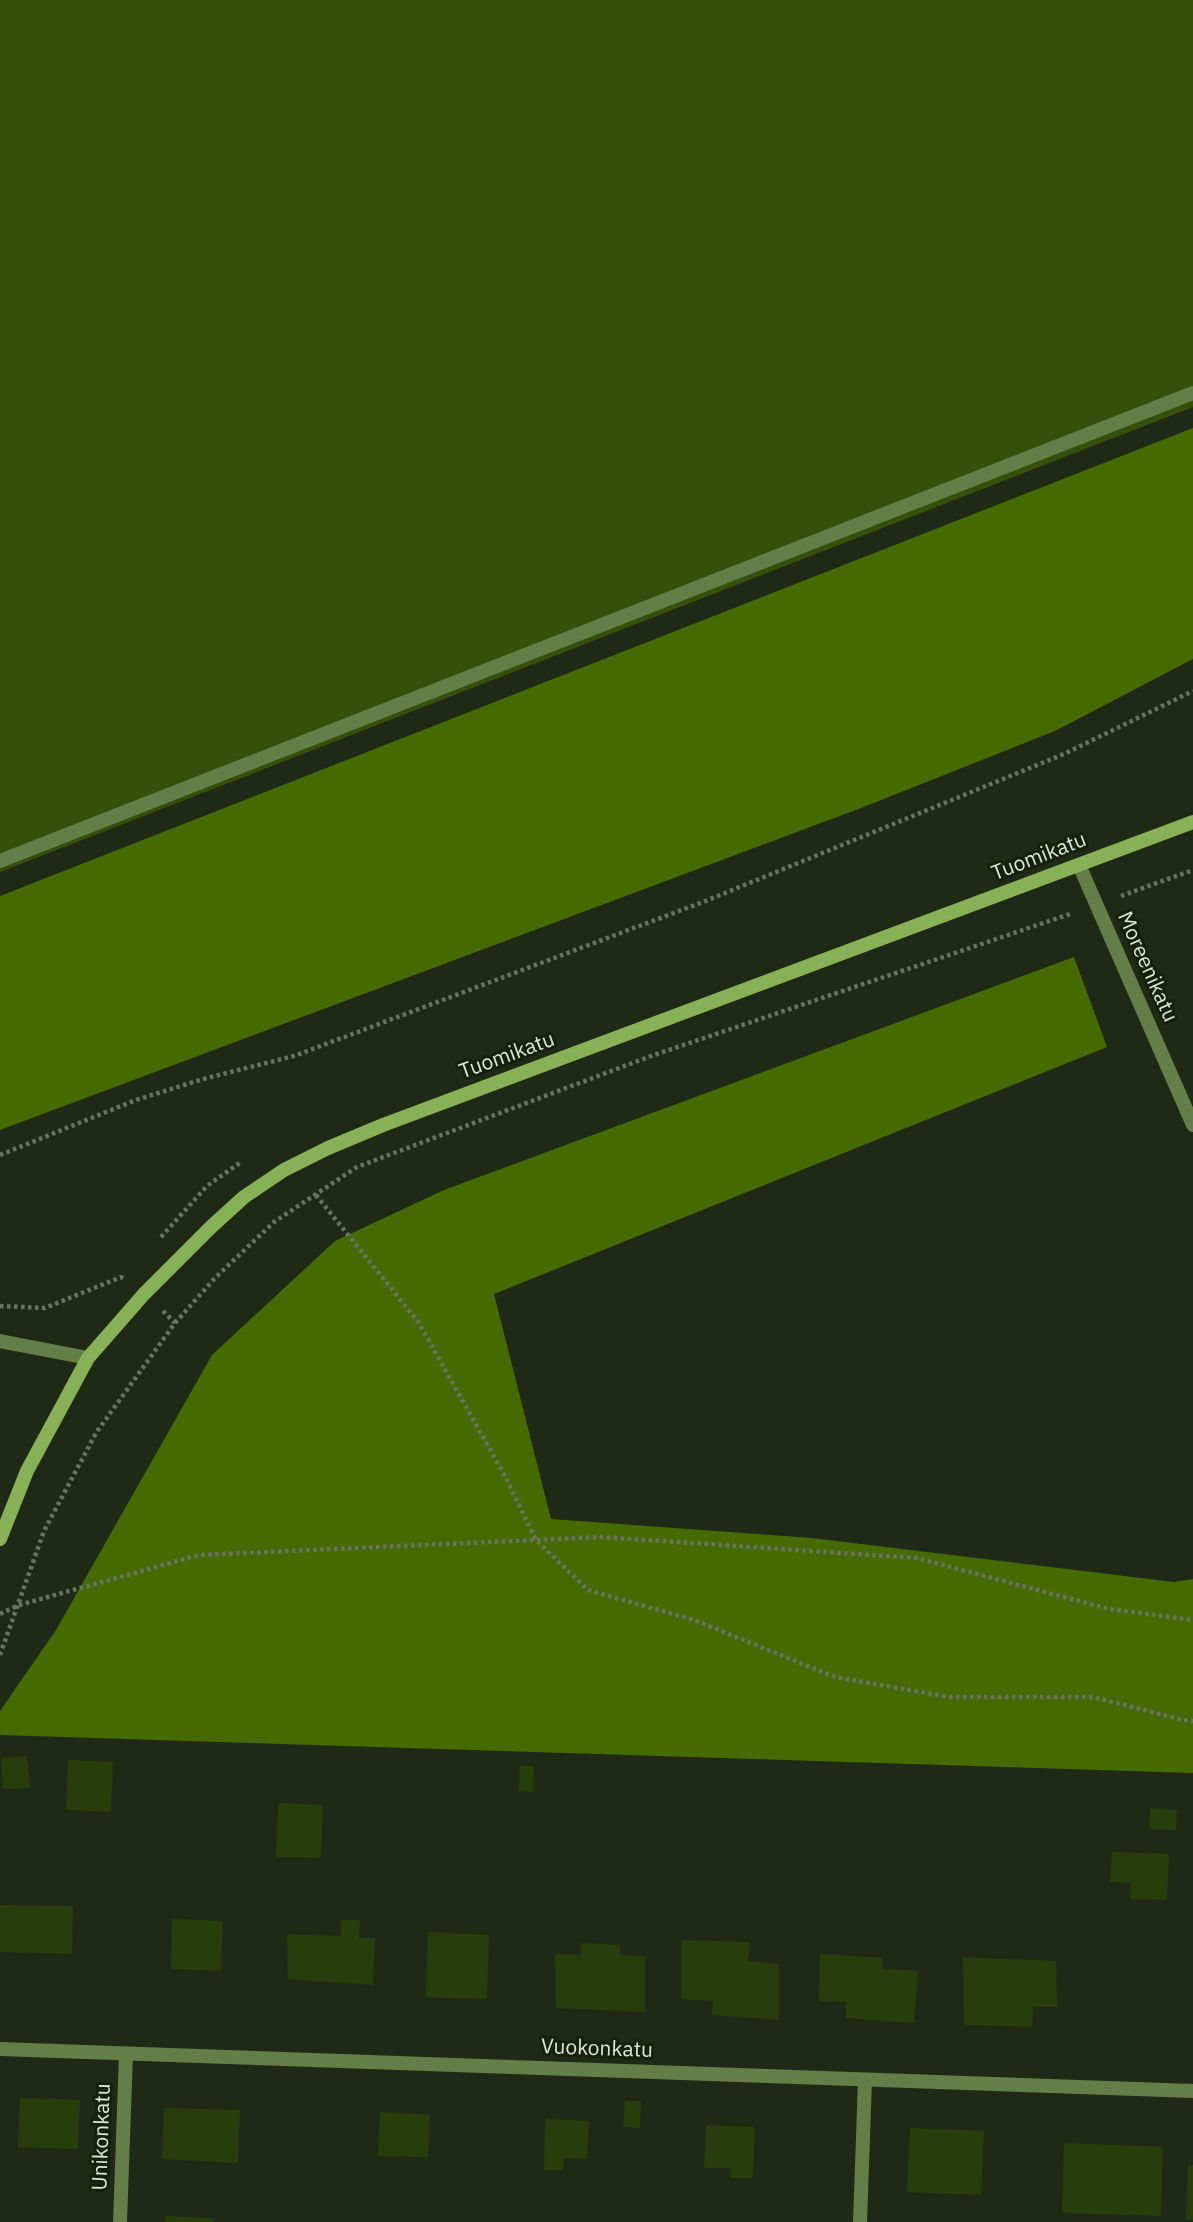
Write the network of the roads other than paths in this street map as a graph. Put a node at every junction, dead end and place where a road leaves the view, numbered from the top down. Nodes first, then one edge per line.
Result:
1 (1193, 393) edge
2 (1193, 822) edge
3 (0, 860) edge
4 (1079, 865) junction
5 (1193, 1125) edge
6 (0, 1341) edge
7 (88, 1358) junction
8 (0, 1539) edge
9 (0, 2049) edge
10 (127, 2054) junction
11 (865, 2080) junction
12 (1193, 2091) edge
13 (120, 2222) edge
14 (860, 2222) edge

1 - 3 street
2 - 4 street, Tuomikatu
4 - 5 street, Moreenikatu
4 - 7 street, Tuomikatu
6 - 7 street
7 - 8 street, Tuomikatu
9 - 10 street, Vuokonkatu
10 - 11 street, Vuokonkatu
10 - 13 street, Unikonkatu
11 - 12 street, Vuokonkatu
11 - 14 street

